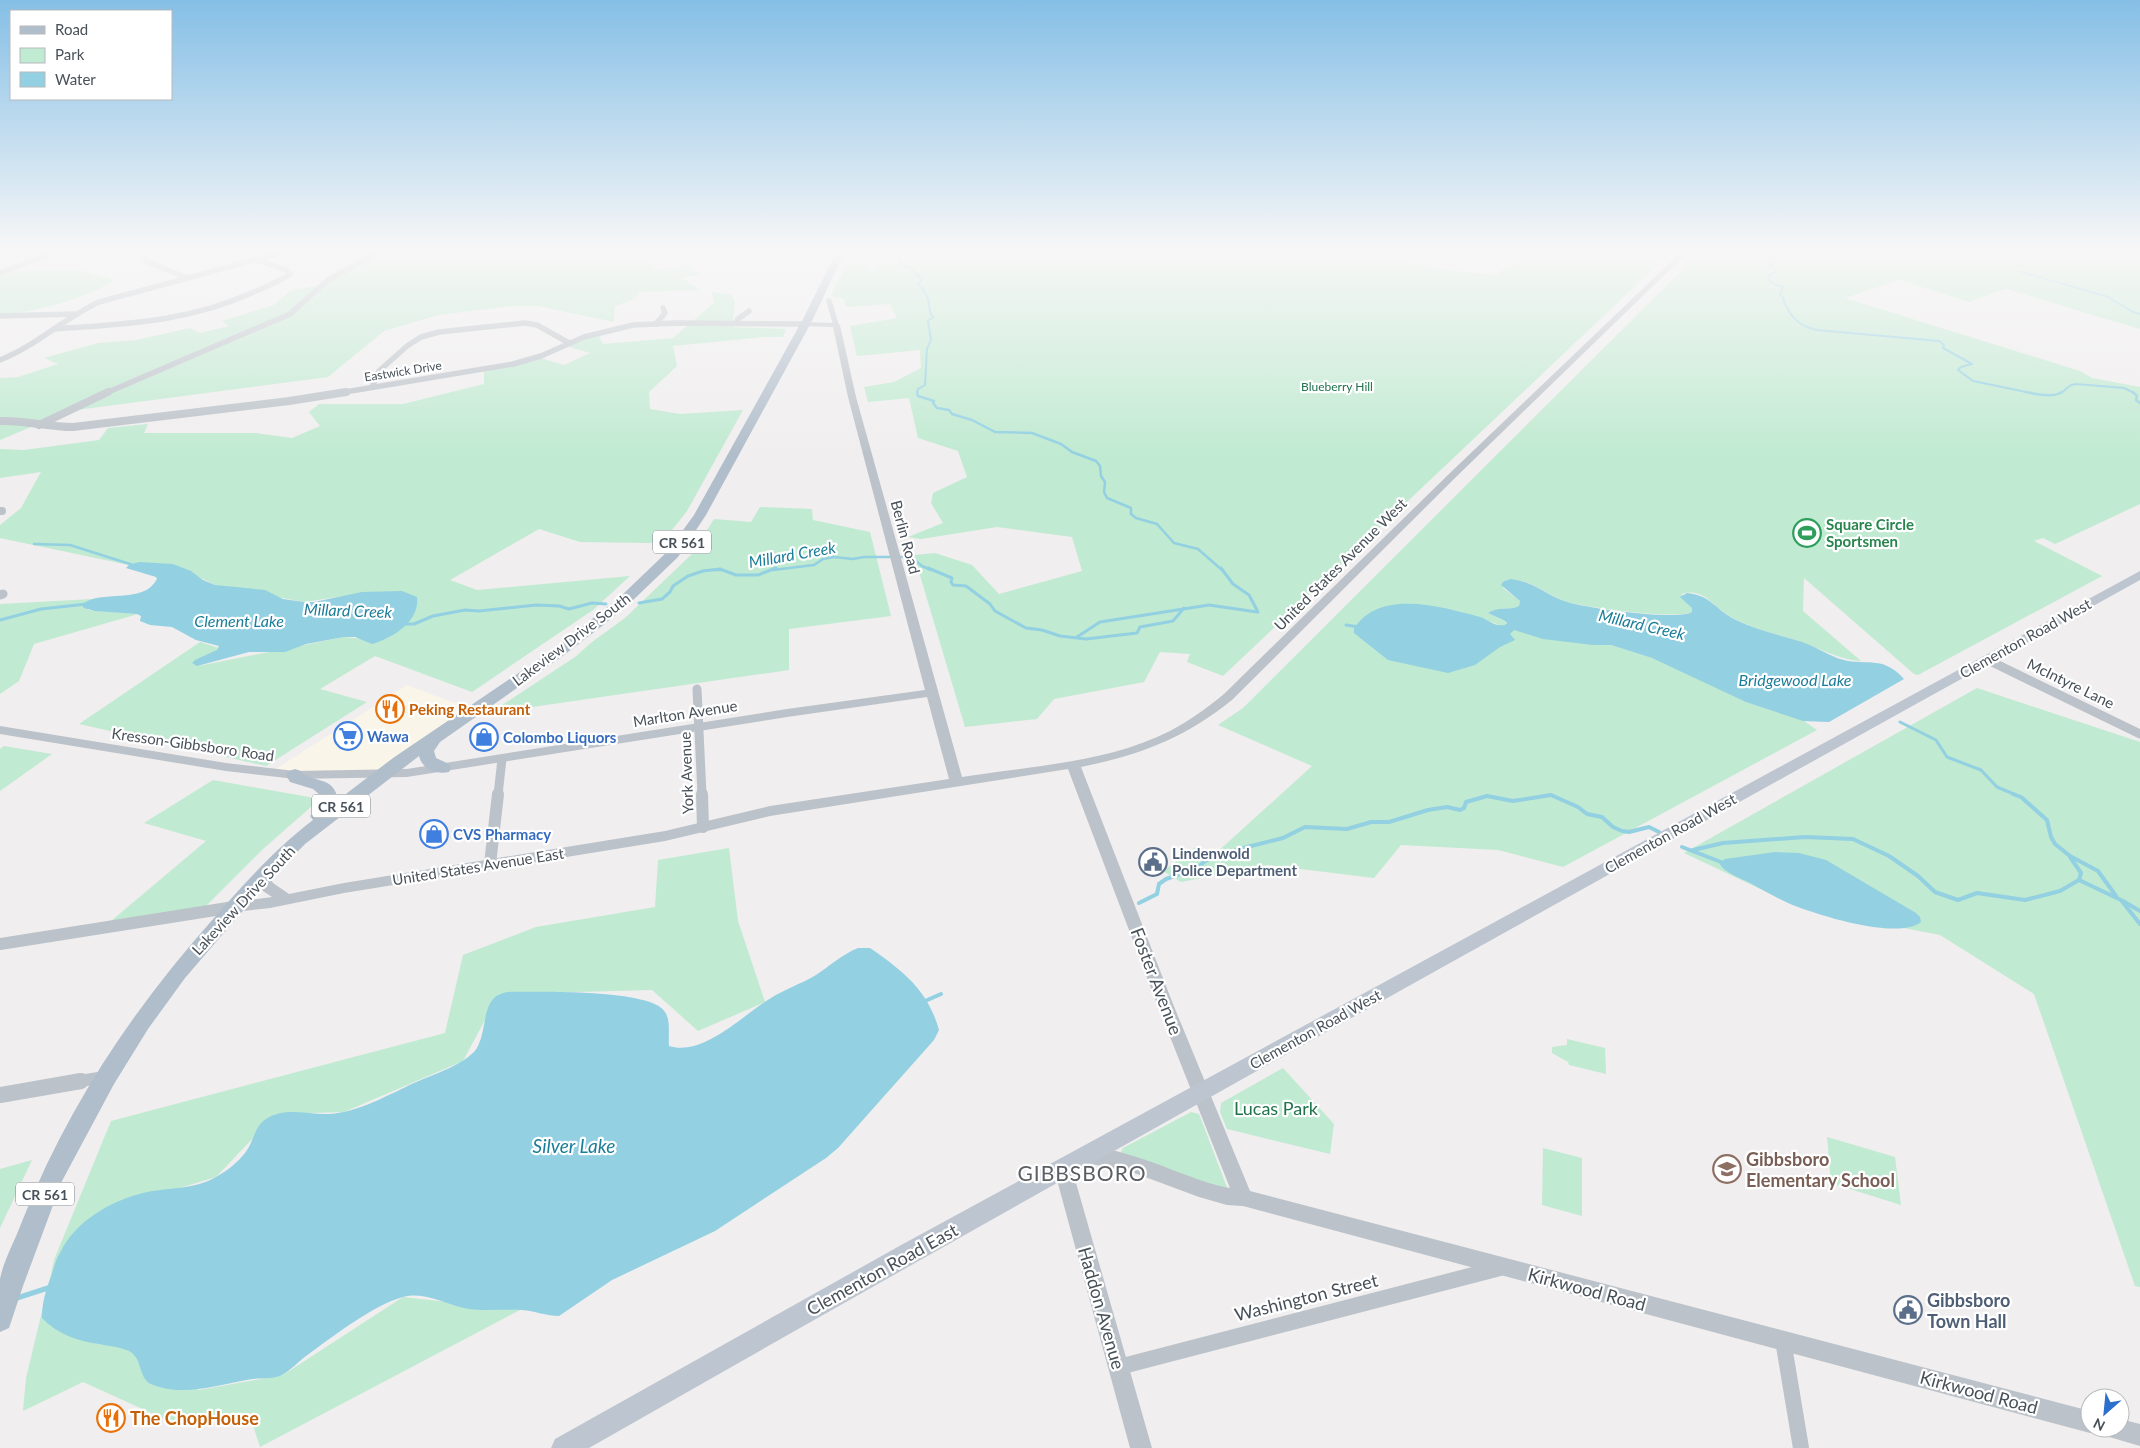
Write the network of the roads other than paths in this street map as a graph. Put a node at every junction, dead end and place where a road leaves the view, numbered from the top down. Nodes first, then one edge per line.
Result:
1 (65, 321) edge
2 (162, 321) edge
3 (275, 321) edge
4 (658, 321) edge
5 (807, 321) edge
6 (835, 321) edge
7 (1614, 321) edge
8 (736, 323) joint
9 (656, 324) junction
10 (805, 324) junction
11 (836, 325) junction
12 (54, 329) junction
13 (569, 343) junction
14 (0, 360) edge
15 (372, 387) junction
16 (0, 421) edge
17 (37, 426) junction
18 (2140, 575) edge
19 (1988, 660) junction
20 (697, 689) dead end
21 (932, 693) junction
22 (699, 726) junction
23 (0, 730) edge
24 (2140, 734) edge
25 (432, 739) junction
26 (502, 759) junction
27 (1073, 764) junction
28 (444, 768) junction
29 (383, 773) junction
30 (294, 775) junction
31 (956, 781) junction
32 (703, 827) junction
33 (299, 840) junction
34 (490, 864) junction
35 (261, 876) junction
36 (286, 900) junction
37 (235, 906) junction
38 (0, 944) edge
39 (106, 1076) junction
40 (1202, 1093) junction
41 (0, 1095) edge
42 (1086, 1156) junction
43 (1062, 1169) junction
44 (1243, 1198) junction
45 (1503, 1267) junction
46 (0, 1319) edge
47 (1783, 1340) junction
48 (1119, 1367) junction
49 (2080, 1419) edge
50 (564, 1448) edge
51 (1141, 1448) edge
52 (1801, 1448) edge

1 - 12 street
2 - 12 street
3 - 17 street
4 - 9 street
5 - 10 main road, CR 561
6 - 11 street, Berlin Road
7 - 27 street, United States Avenue West
8 - 9 street, Eastwick Drive
8 - 10 street, Eastwick Drive
9 - 13 street, Eastwick Drive
10 - 11 street, Eastwick Drive
10 - 25 main road, Lakeview Drive South / CR 561
11 - 21 street, Berlin Road
12 - 14 street
13 - 15 street, Eastwick Drive
13 - 15 street
15 - 17 street, Eastwick Drive
16 - 17 street, Eastwick Drive
18 - 19 main road, Clementon Road West
19 - 24 street, McIntyre Lane
19 - 40 main road, Clementon Road West
20 - 22 street, York Avenue
21 - 22 street, Marlton Avenue
21 - 31 street, Berlin Road
22 - 26 street, Marlton Avenue
22 - 32 street, York Avenue
23 - 30 street, Kresson-Gibbsboro Road
25 - 28 main road
25 - 29 main road, Lakeview Drive South / CR 561
26 - 28 street, Marlton Avenue
26 - 34 street
27 - 31 street, United States Avenue West
27 - 40 street, Foster Avenue
28 - 29 street, Marlton Avenue
29 - 30 street, Kresson-Gibbsboro Road
29 - 33 main road, Lakeview Drive South / CR 561
30 - 33 main road
31 - 32 street, United States Avenue East
32 - 34 street, United States Avenue East
33 - 35 main road, Lakeview Drive South / CR 561
34 - 36 street, United States Avenue East
35 - 36 street
35 - 37 main road, Lakeview Drive South / CR 561
36 - 37 street, United States Avenue East
37 - 38 street, United States Avenue East
37 - 39 main road, Lakeview Drive South / CR 561
39 - 41 street
39 - 46 main road, Lakeview Drive South / CR 561
40 - 42 main road, Clementon Road East
40 - 44 street, Foster Avenue
42 - 43 main road, Clementon Road East
42 - 44 street, Kirkwood Road
43 - 48 street, Haddon Avenue
43 - 50 main road, Clementon Road East
44 - 45 street, Kirkwood Road
45 - 47 street, Kirkwood Road
45 - 48 street, Washington Street
47 - 49 street, Kirkwood Road
47 - 52 street
48 - 51 street, Haddon Avenue

